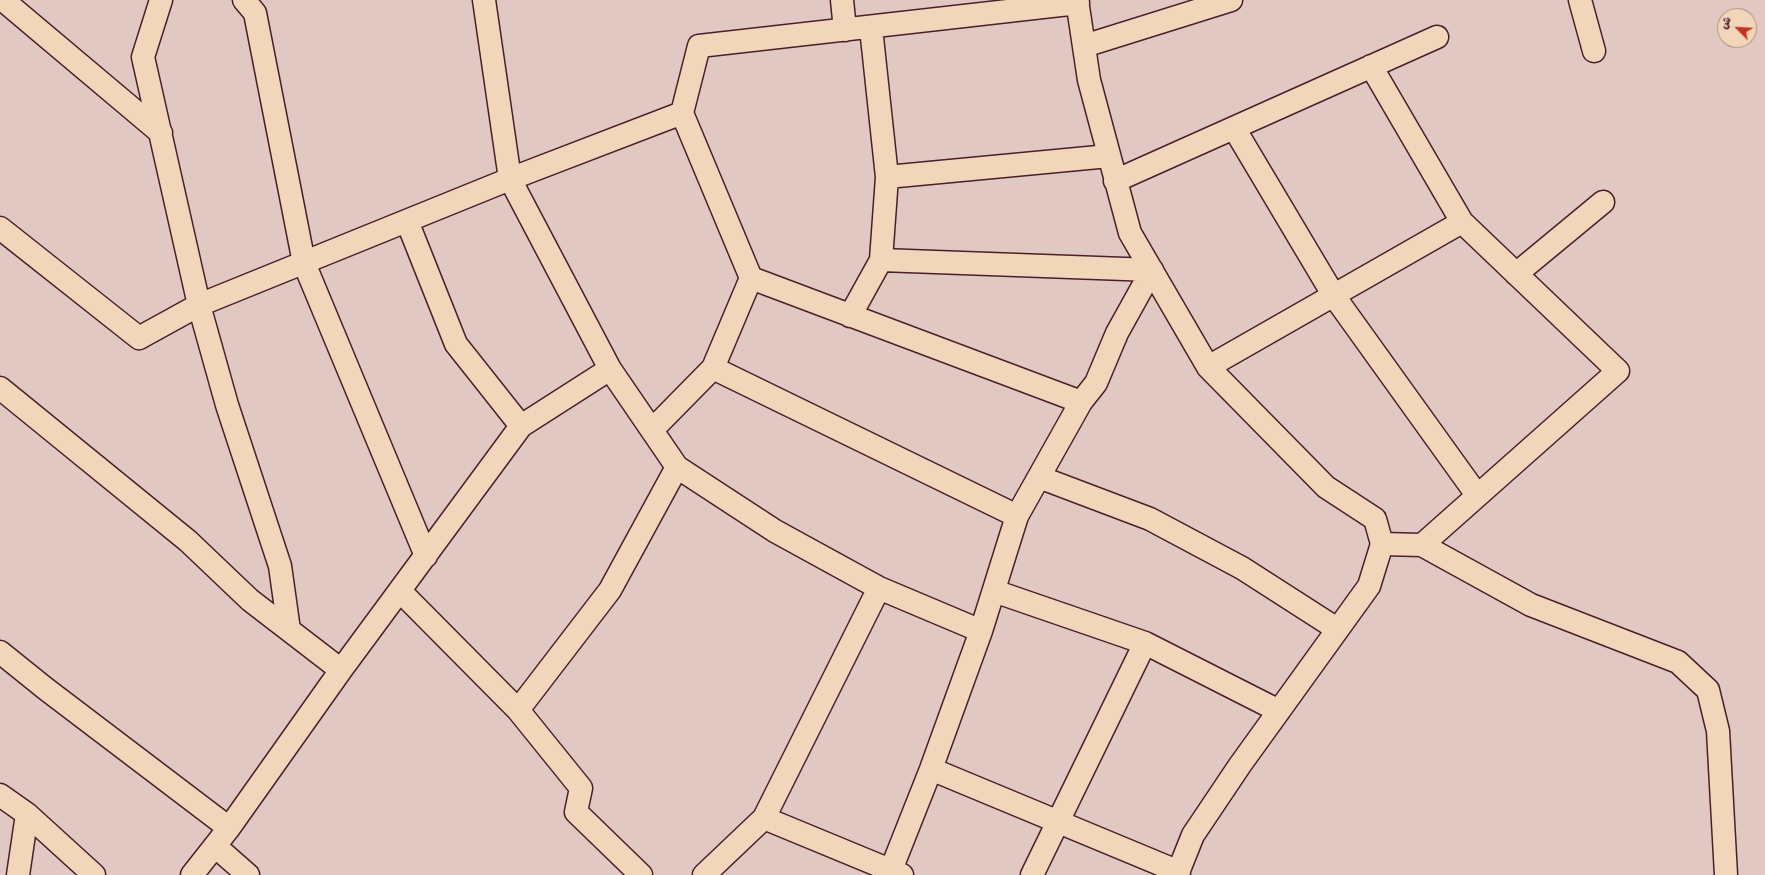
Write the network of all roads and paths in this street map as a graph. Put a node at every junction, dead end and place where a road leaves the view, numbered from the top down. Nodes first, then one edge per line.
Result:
1 (3, 0) edge
2 (161, 0) edge
3 (244, 0) edge
4 (484, 0) edge
5 (842, 0) edge
6 (1231, 0) edge
7 (1580, 0) edge
8 (1078, 2) edge
9 (871, 28) junction
10 (845, 30) junction
11 (1437, 37) dead end
12 (1084, 46) junction
13 (1594, 51) dead end
14 (1372, 66) junction
15 (682, 113) junction
16 (1234, 128) junction
17 (161, 133) junction
18 (1110, 156) junction
19 (887, 177) junction
20 (510, 179) junction
21 (1115, 181) junction
22 (1603, 202) dead end
23 (407, 221) junction
24 (1462, 222) junction
25 (0, 228) edge
26 (881, 260) junction
27 (304, 263) junction
28 (1152, 270) junction
29 (1516, 274) junction
30 (751, 278) junction
31 (1334, 296) junction
32 (199, 305) junction
33 (850, 316) junction
34 (1208, 367) junction
35 (713, 368) junction
36 (610, 369) junction
37 (0, 388) edge
38 (1081, 402) junction
39 (521, 426) junction
40 (652, 430) junction
41 (677, 467) junction
42 (1039, 477) junction
43 (1477, 495) junction
44 (1017, 516) junction
45 (1382, 544) junction
46 (1422, 545) junction
47 (426, 556) junction
48 (879, 588) junction
49 (400, 591) junction
50 (994, 591) junction
51 (1337, 629) junction
52 (289, 630) junction
53 (982, 631) junction
54 (1145, 643) junction
55 (0, 652) edge
56 (341, 670) junction
57 (518, 710) junction
58 (1279, 711) junction
59 (931, 769) junction
60 (0, 795) edge
61 (27, 814) junction
62 (764, 818) junction
63 (1058, 822) junction
64 (229, 828) junction
65 (215, 846) junction
66 (894, 873) edge
67 (1178, 873) edge
68 (18, 875) edge
69 (94, 875) edge
70 (192, 875) edge
71 (248, 875) edge
72 (641, 875) edge
73 (704, 875) edge
74 (1032, 875) edge
75 (1726, 875) edge

1 - 17 street
2 - 17 street
3 - 27 street
4 - 20 street
5 - 10 street
6 - 12 street
7 - 13 street
8 - 9 street
8 - 12 street
9 - 10 street
9 - 19 street
10 - 15 street
11 - 14 street
12 - 18 street
14 - 16 street
14 - 24 street
15 - 20 street
15 - 30 street
16 - 21 street
16 - 31 street
17 - 32 street
18 - 19 street
18 - 21 street
19 - 26 street
20 - 23 street
20 - 36 street
21 - 28 street
22 - 29 street
23 - 27 street
23 - 39 street
24 - 29 street
24 - 31 street
25 - 32 street
26 - 28 street
26 - 33 street
27 - 32 street
27 - 47 street
28 - 34 street
28 - 38 street
29 - 43 street
30 - 33 street
30 - 35 street
31 - 34 street
31 - 43 street
32 - 52 street
33 - 38 street
34 - 45 street
35 - 40 street
35 - 44 street
36 - 39 street
36 - 40 street
37 - 52 street
38 - 42 street
39 - 47 street
40 - 41 street
41 - 48 street
41 - 57 street
42 - 44 street
42 - 51 street
43 - 46 street
44 - 50 street
45 - 46 street
45 - 51 street
46 - 75 street
47 - 49 street
48 - 53 street
48 - 62 street
49 - 56 street
49 - 57 street
50 - 53 street
50 - 54 street
51 - 58 street
52 - 56 street
53 - 59 street
54 - 58 street
54 - 63 street
55 - 64 street
56 - 64 street
57 - 72 street
58 - 67 street
59 - 63 street
59 - 66 street
60 - 61 street
61 - 68 street
61 - 69 street
62 - 66 street
62 - 73 street
63 - 67 street
63 - 74 street
64 - 65 street
65 - 70 street
65 - 71 street

